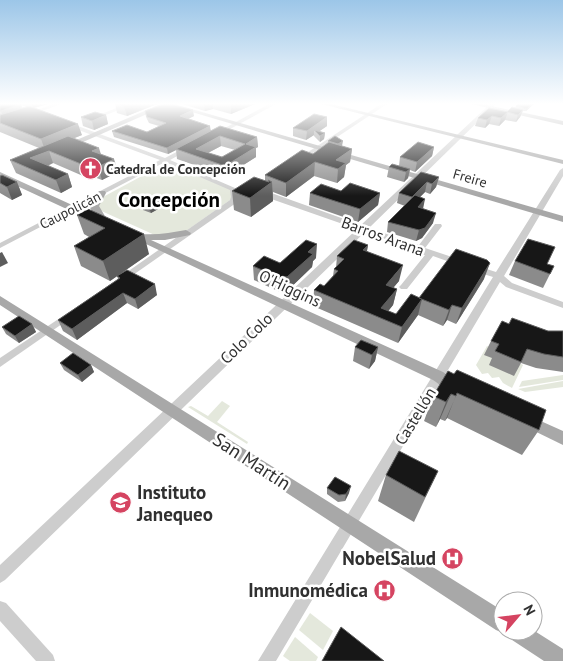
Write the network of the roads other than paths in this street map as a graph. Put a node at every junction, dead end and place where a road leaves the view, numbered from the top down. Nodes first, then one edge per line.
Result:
1 (93, 135) edge
2 (97, 135) edge
3 (214, 135) edge
4 (275, 135) edge
5 (337, 135) edge
6 (450, 135) edge
7 (460, 135) edge
8 (210, 137) edge
9 (458, 137) junction
10 (198, 143) edge
11 (318, 148) junction
12 (57, 150) edge
13 (165, 160) junction
14 (563, 162) edge
15 (293, 165) edge
16 (182, 168) junction
17 (563, 170) edge
18 (144, 171) junction
19 (3, 173) edge
20 (416, 176) junction
21 (266, 183) edge
22 (246, 191) edge
23 (102, 193) junction
24 (234, 193) junction
25 (74, 208) junction
26 (538, 212) junction
27 (563, 219) edge
28 (112, 226) junction
29 (438, 226) dead end
30 (362, 228) junction
31 (186, 233) junction
32 (134, 236) junction
33 (0, 246) edge
34 (420, 249) junction
35 (165, 250) junction
36 (429, 256) junction
37 (498, 276) junction
38 (116, 284) edge
39 (509, 285) junction
40 (404, 287) dead end
41 (492, 287) junction
42 (0, 300) edge
43 (282, 304) junction
44 (563, 304) edge
45 (78, 310) edge
46 (47, 331) junction
47 (0, 363) edge
48 (438, 376) junction
49 (469, 394) edge
50 (171, 410) junction
51 (512, 414) edge
52 (563, 438) edge
53 (349, 524) junction
54 (0, 575) edge
55 (0, 610) edge
56 (493, 617) edge
57 (532, 641) edge
58 (47, 661) edge
59 (266, 661) edge
60 (563, 661) edge

1 - 12 main road
2 - 13 street
3 - 8 street
4 - 11 main road, Freire
5 - 11 street
6 - 9 main road
7 - 9 street, Colo Colo
9 - 14 main road
9 - 20 street, Colo Colo
10 - 13 street, Caupolicán
11 - 15 street
11 - 20 main road, Freire
13 - 16 street
13 - 18 street, Caupolicán
16 - 18 street
16 - 24 street
17 - 26 street, Castellón
18 - 23 street, Caupolicán
19 - 25 main road, O'Higgins
20 - 26 main road, Freire
20 - 30 street, Colo Colo
21 - 30 street, Barros Arana
22 - 24 street
23 - 25 street, Caupolicán
23 - 28 main road
24 - 31 street
25 - 28 main road, O'Higgins
25 - 33 street, Caupolicán
26 - 27 main road, Freire
26 - 37 street, Castellón
28 - 32 main road, O'Higgins
29 - 34 street
30 - 34 street, Barros Arana
30 - 43 street, Colo Colo
31 - 32 main road
31 - 35 street
32 - 35 main road, O'Higgins
34 - 36 street
35 - 38 street
35 - 43 main road, O'Higgins
36 - 37 street, Barros Arana
36 - 40 street
37 - 39 street, Barros Arana
37 - 41 street, Castellón
39 - 41 street, Barros Arana
39 - 44 street, Barros Arana
41 - 48 street, Castellón
42 - 46 main road, San Martín
43 - 48 main road, O'Higgins
43 - 50 street, Colo Colo
45 - 46 street
46 - 47 street
46 - 50 main road, San Martín
48 - 49 main road, O'Higgins
48 - 53 street, Castellón
50 - 53 main road, San Martín
50 - 54 street, Colo Colo
51 - 52 main road
53 - 56 main road, San Martín
53 - 59 street, Castellón
55 - 58 street
57 - 60 main road

